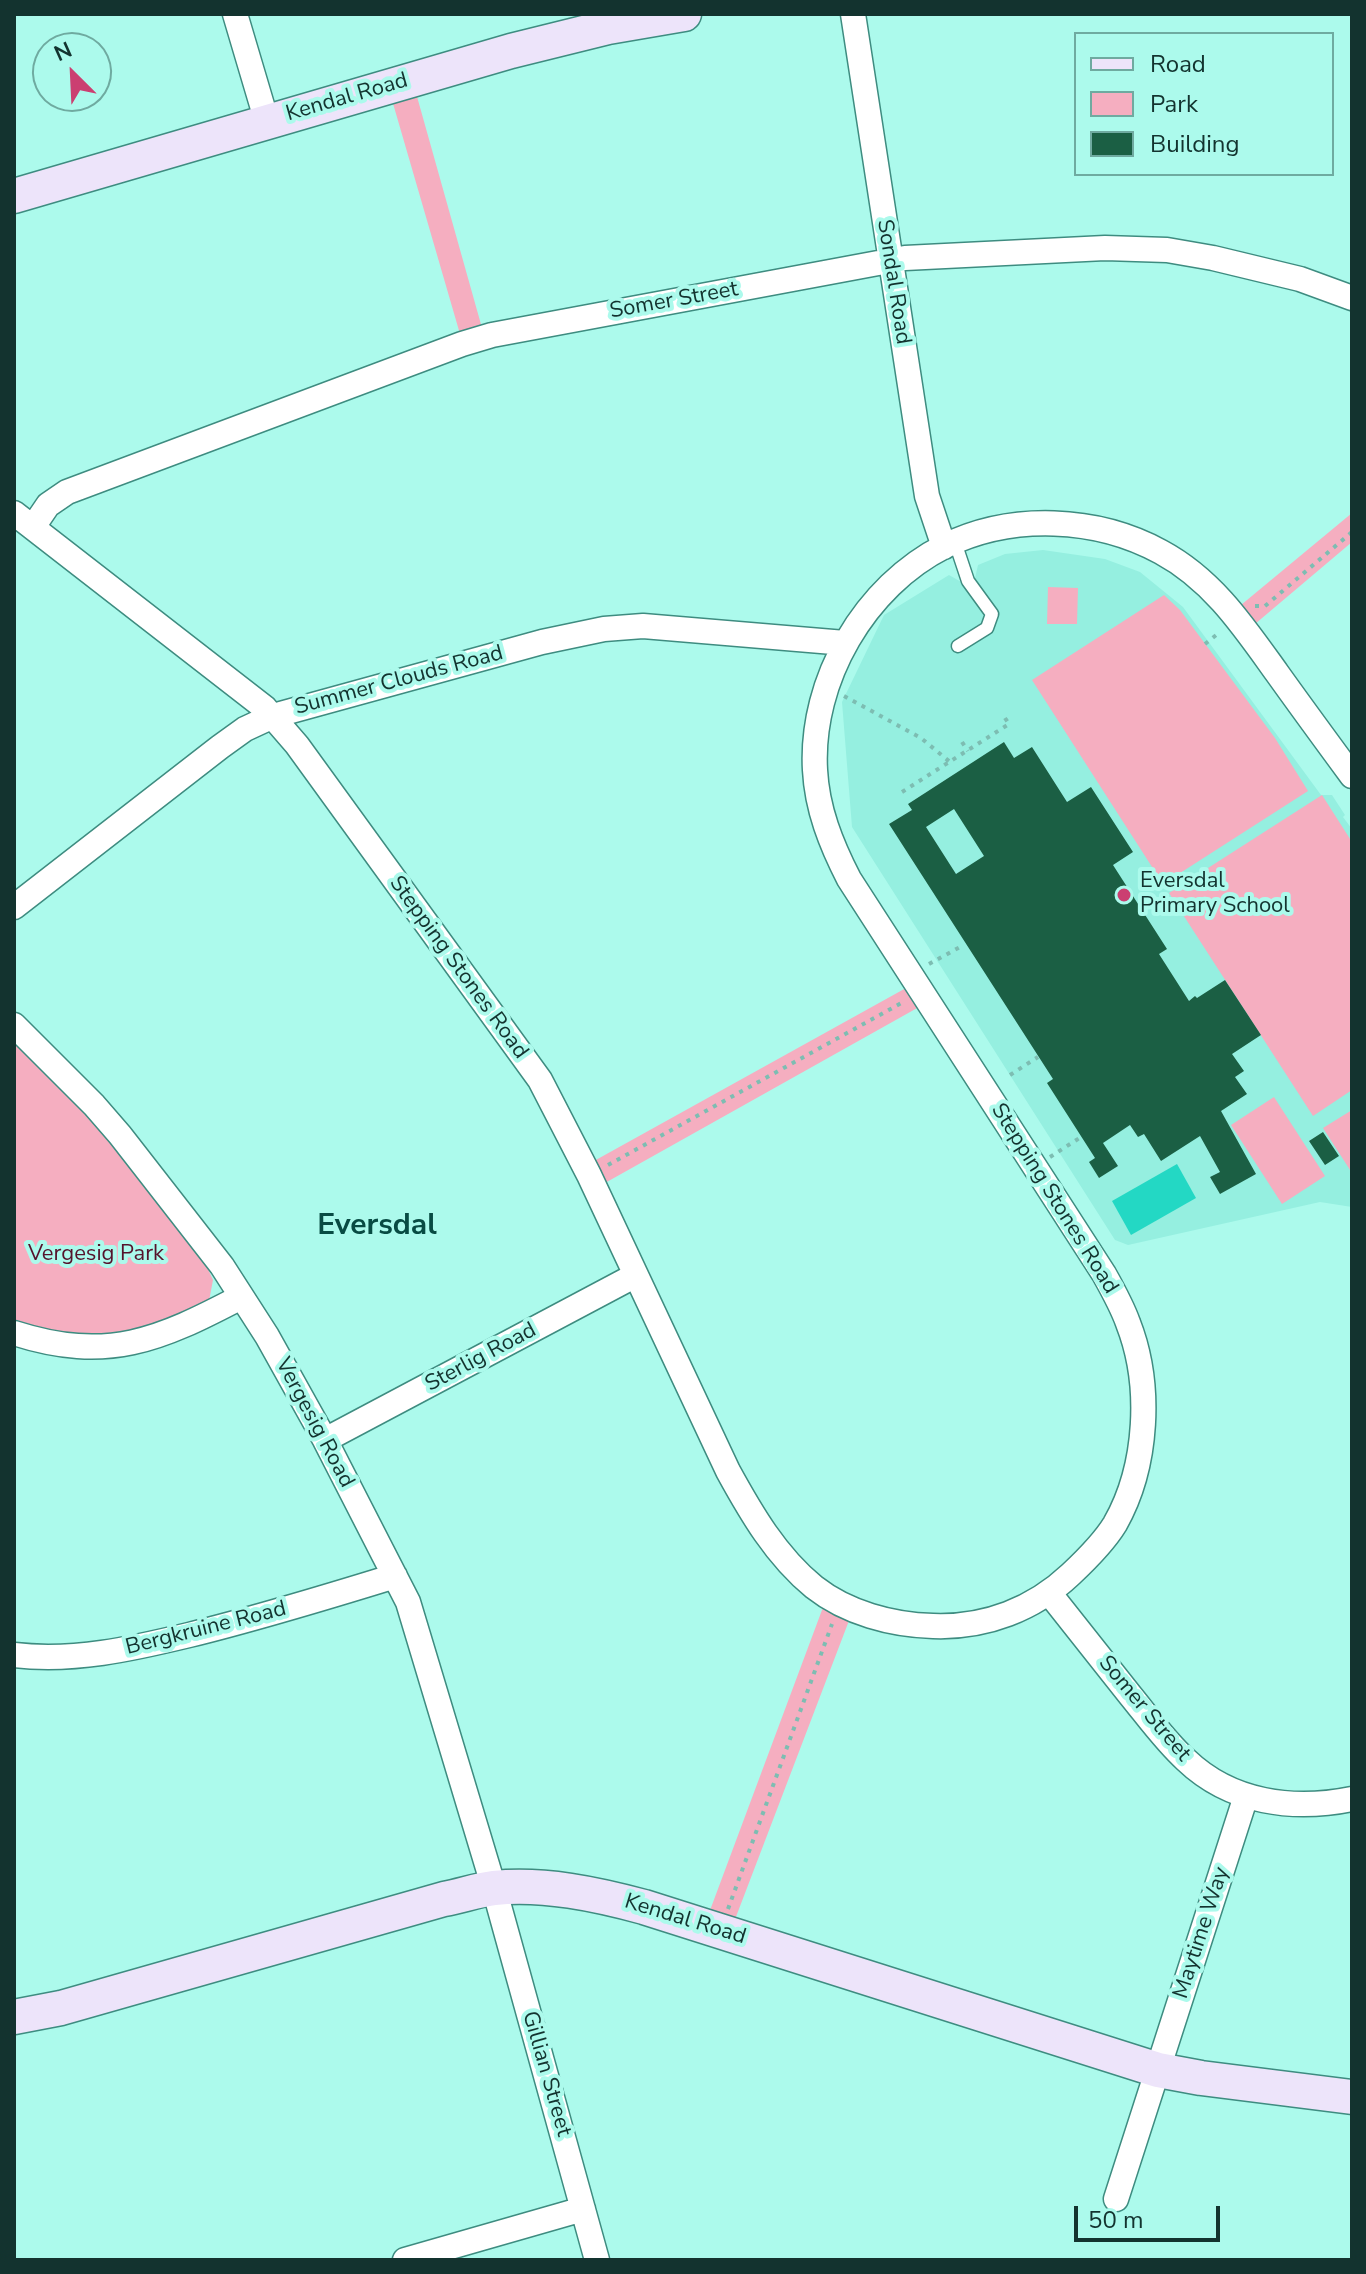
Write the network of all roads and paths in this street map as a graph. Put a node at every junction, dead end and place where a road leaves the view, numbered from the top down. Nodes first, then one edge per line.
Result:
1 (235, 14) edge
2 (684, 14) edge
3 (853, 14) edge
4 (267, 122) junction
5 (14, 196) edge
6 (890, 262) junction
7 (1352, 298) edge
8 (24, 520) edge
9 (1352, 532) edge
10 (949, 544) junction
11 (1229, 607) junction
12 (1217, 634) dead end
13 (845, 643) junction
14 (1205, 644) dead end
15 (958, 646) dead end
16 (827, 687) junction
17 (1003, 715) dead end
18 (273, 716) junction
19 (962, 742) dead end
20 (968, 751) junction
21 (950, 762) junction
22 (1352, 776) edge
23 (902, 792) dead end
24 (14, 907) edge
25 (960, 947) dead end
26 (920, 969) dead end
27 (908, 994) dead end
28 (14, 1025) edge
29 (1038, 1057) dead end
30 (1010, 1075) dead end
31 (1081, 1137) dead end
32 (1035, 1167) junction
33 (589, 1175) junction
34 (636, 1275) junction
35 (241, 1297) junction
36 (14, 1333) edge
37 (325, 1440) junction
38 (395, 1576) junction
39 (1050, 1594) junction
40 (839, 1603) junction
41 (14, 1655) edge
42 (1246, 1796) junction
43 (1352, 1799) edge
44 (494, 1888) junction
45 (720, 1931) junction
46 (14, 2017) edge
47 (1158, 2070) junction
48 (1352, 2097) edge
49 (1116, 2199) dead end
50 (583, 2209) junction
51 (405, 2260) edge
52 (597, 2260) edge

1 - 4 street
2 - 4 street, Kendal Road
3 - 6 street, Sondal Road
4 - 5 street, Kendal Road
6 - 7 street, Somer Street
6 - 8 street, Somer Street
6 - 10 street, Sondal Road
8 - 18 street, Stepping Stones Road
9 - 11 path
10 - 11 street, Stepping Stones Road
10 - 13 street, Stepping Stones Road
10 - 15 lane
11 - 22 street, Stepping Stones Road
12 - 14 path
13 - 16 street, Stepping Stones Road
13 - 18 street, Summer Clouds Road
16 - 21 path
16 - 32 street, Stepping Stones Road
17 - 20 path
18 - 24 street, Summer Clouds Road
18 - 33 street, Stepping Stones Road
19 - 20 path
20 - 21 path
21 - 23 path
25 - 26 path
27 - 33 path
28 - 35 street, Vergesig Road
29 - 30 path
31 - 32 path
32 - 39 street, Stepping Stones Road
33 - 34 street, Stepping Stones Road
34 - 37 street, Sterlig Road
34 - 40 street, Stepping Stones Road
35 - 36 street
35 - 37 street, Vergesig Road
37 - 38 street, Vergesig Road
38 - 41 street, Bergkruine Road
38 - 44 street, Vergesig Road
39 - 40 street, Stepping Stones Road
39 - 42 street, Somer Street
40 - 45 path
42 - 43 street, Somer Street
42 - 47 street, Maytime Way
44 - 45 street, Kendal Road
44 - 46 street, Kendal Road
44 - 50 street, Gillian Street
45 - 47 street, Kendal Road
47 - 48 street, Kendal Road
47 - 49 street, Maytime Way
50 - 51 street
50 - 52 street, Gillian Street

